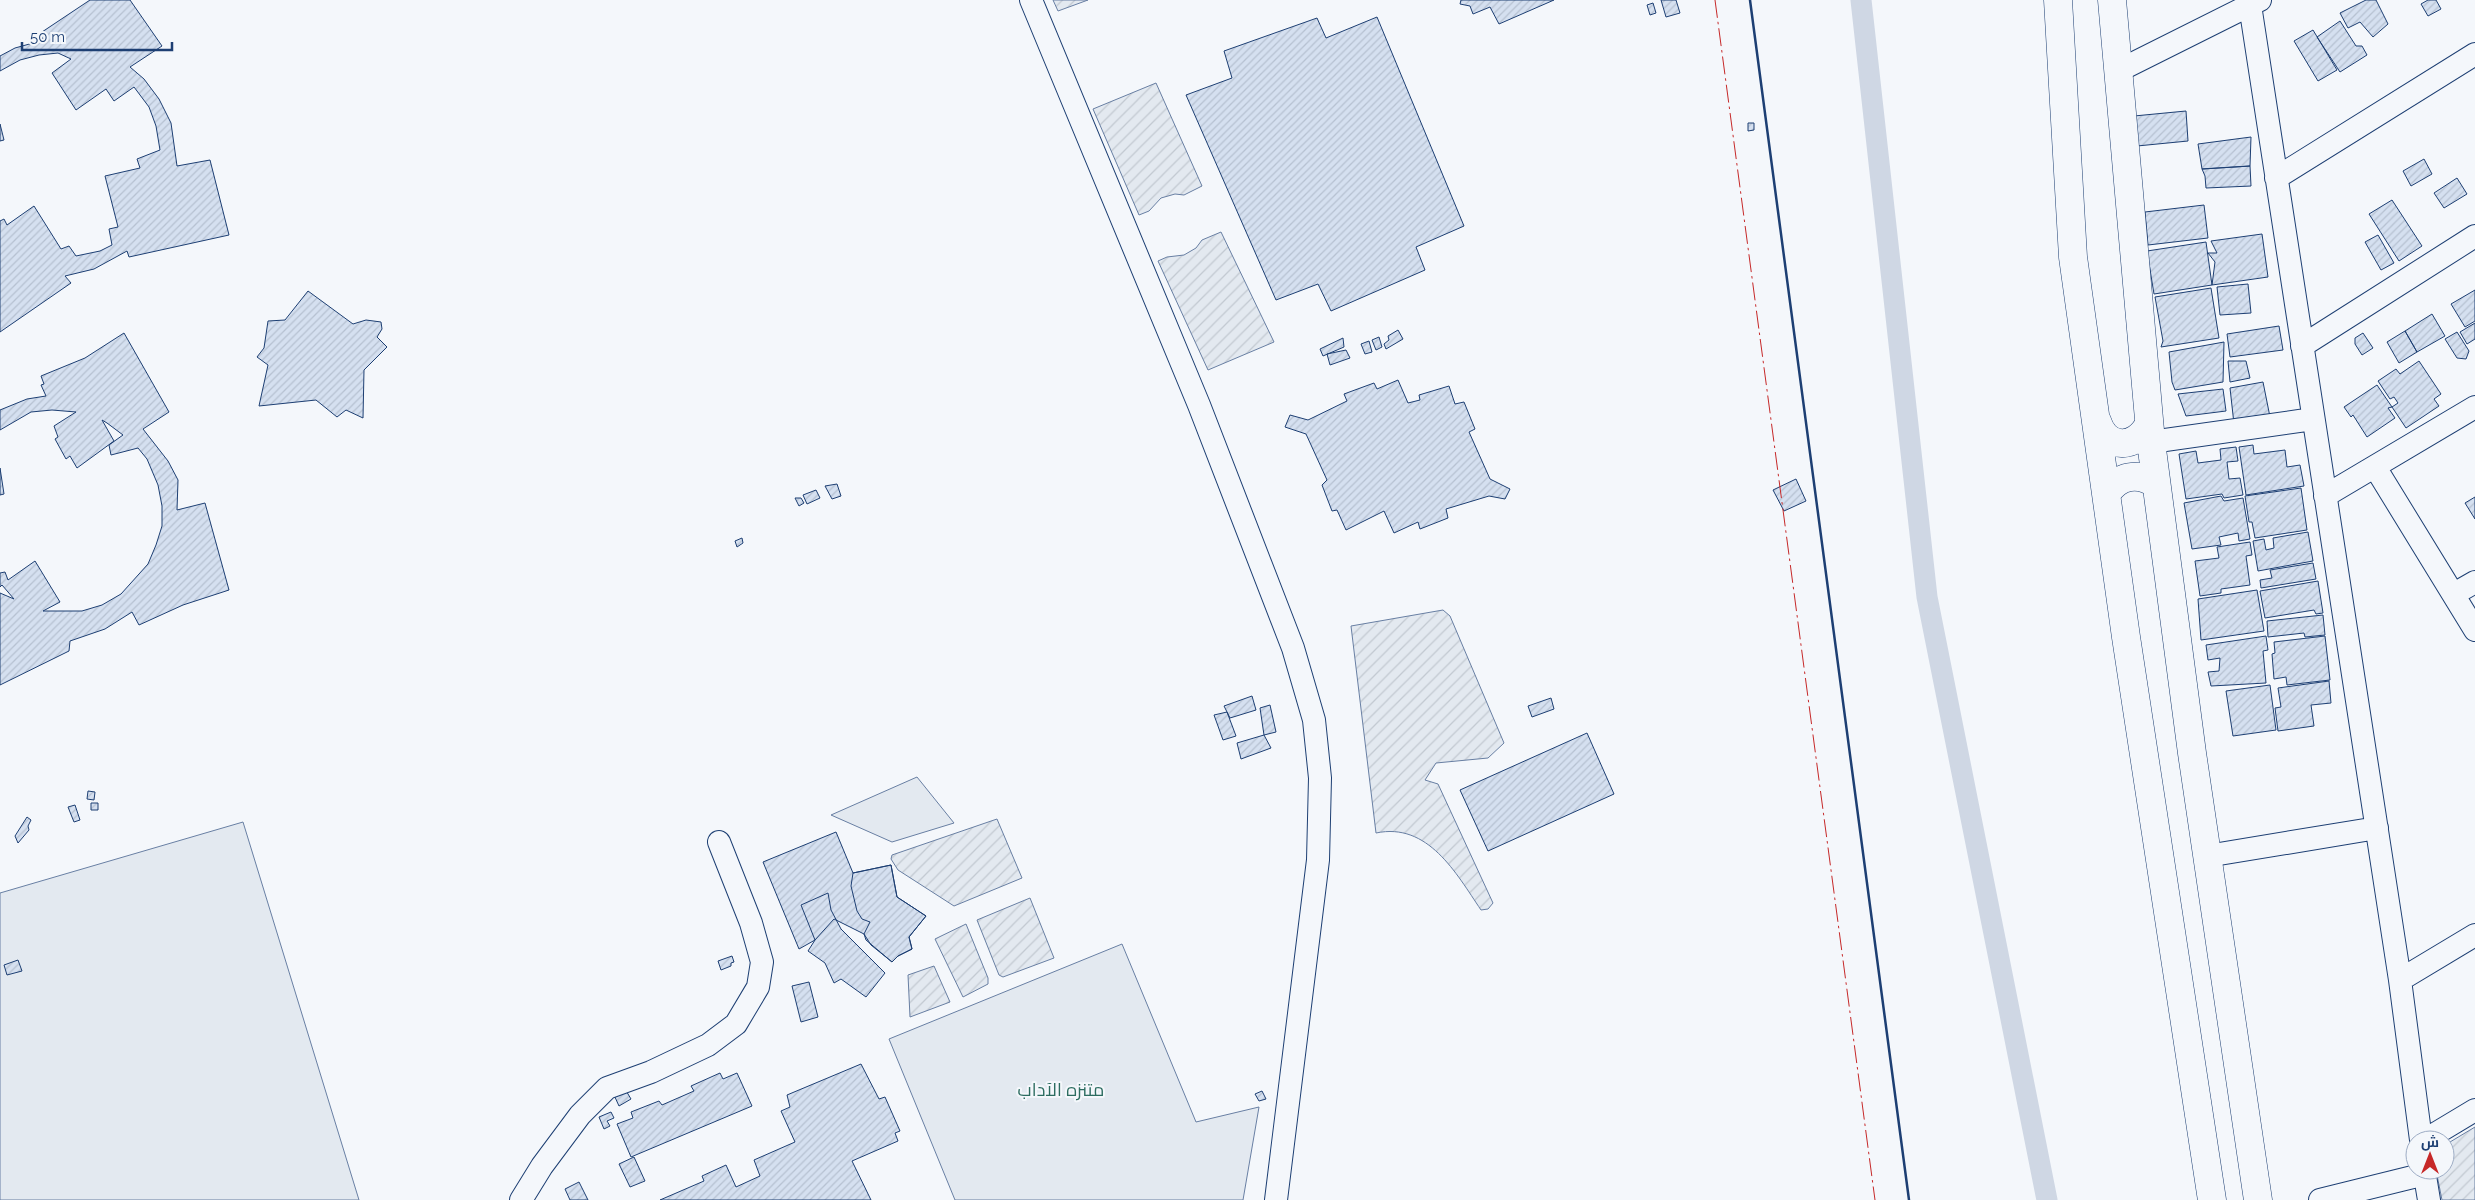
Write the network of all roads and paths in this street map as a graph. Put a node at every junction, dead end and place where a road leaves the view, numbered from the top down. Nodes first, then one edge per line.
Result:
1 (1030, 0) edge
2 (2058, 0) edge
3 (2112, 0) edge
4 (2255, 2) edge
5 (2475, 54) edge
6 (2118, 71) junction
7 (2276, 178) junction
8 (2475, 236) edge
9 (2302, 346) junction
10 (2475, 407) edge
11 (2314, 419) junction
12 (2097, 421) junction
13 (2150, 433) junction
14 (2375, 466) junction
15 (2156, 484) junction
16 (2107, 493) junction
17 (2325, 496) junction
18 (2475, 582) edge
19 (2454, 594) junction
20 (2475, 630) edge
21 (2377, 828) junction
22 (719, 842) dead end
23 (2208, 856) junction
24 (2475, 935) edge
25 (2400, 980) junction
26 (2475, 1110) edge
27 (2420, 1130) edge
28 (2442, 1130) edge
29 (2405, 1177) edge
30 (2425, 1180) edge
31 (521, 1200) edge
32 (1276, 1200) edge
33 (2212, 1200) edge
34 (2258, 1200) edge
35 (2320, 1200) edge
36 (2429, 1200) edge

1 - 32 street
2 - 12 main road
3 - 6 main road
4 - 6 street
4 - 7 street
5 - 7 street
6 - 13 main road
7 - 9 street
8 - 9 street
9 - 11 street
10 - 14 street
11 - 13 street
11 - 17 street
12 - 13 main road
12 - 16 main road
13 - 15 main road
14 - 17 street
14 - 19 street
15 - 16 main road
15 - 23 main road
16 - 33 main road
17 - 21 street
18 - 19 street
19 - 20 street
21 - 23 street
21 - 25 street
22 - 31 street
23 - 34 main road
24 - 25 street
25 - 27 street
26 - 28 street
29 - 35 street
30 - 36 street

